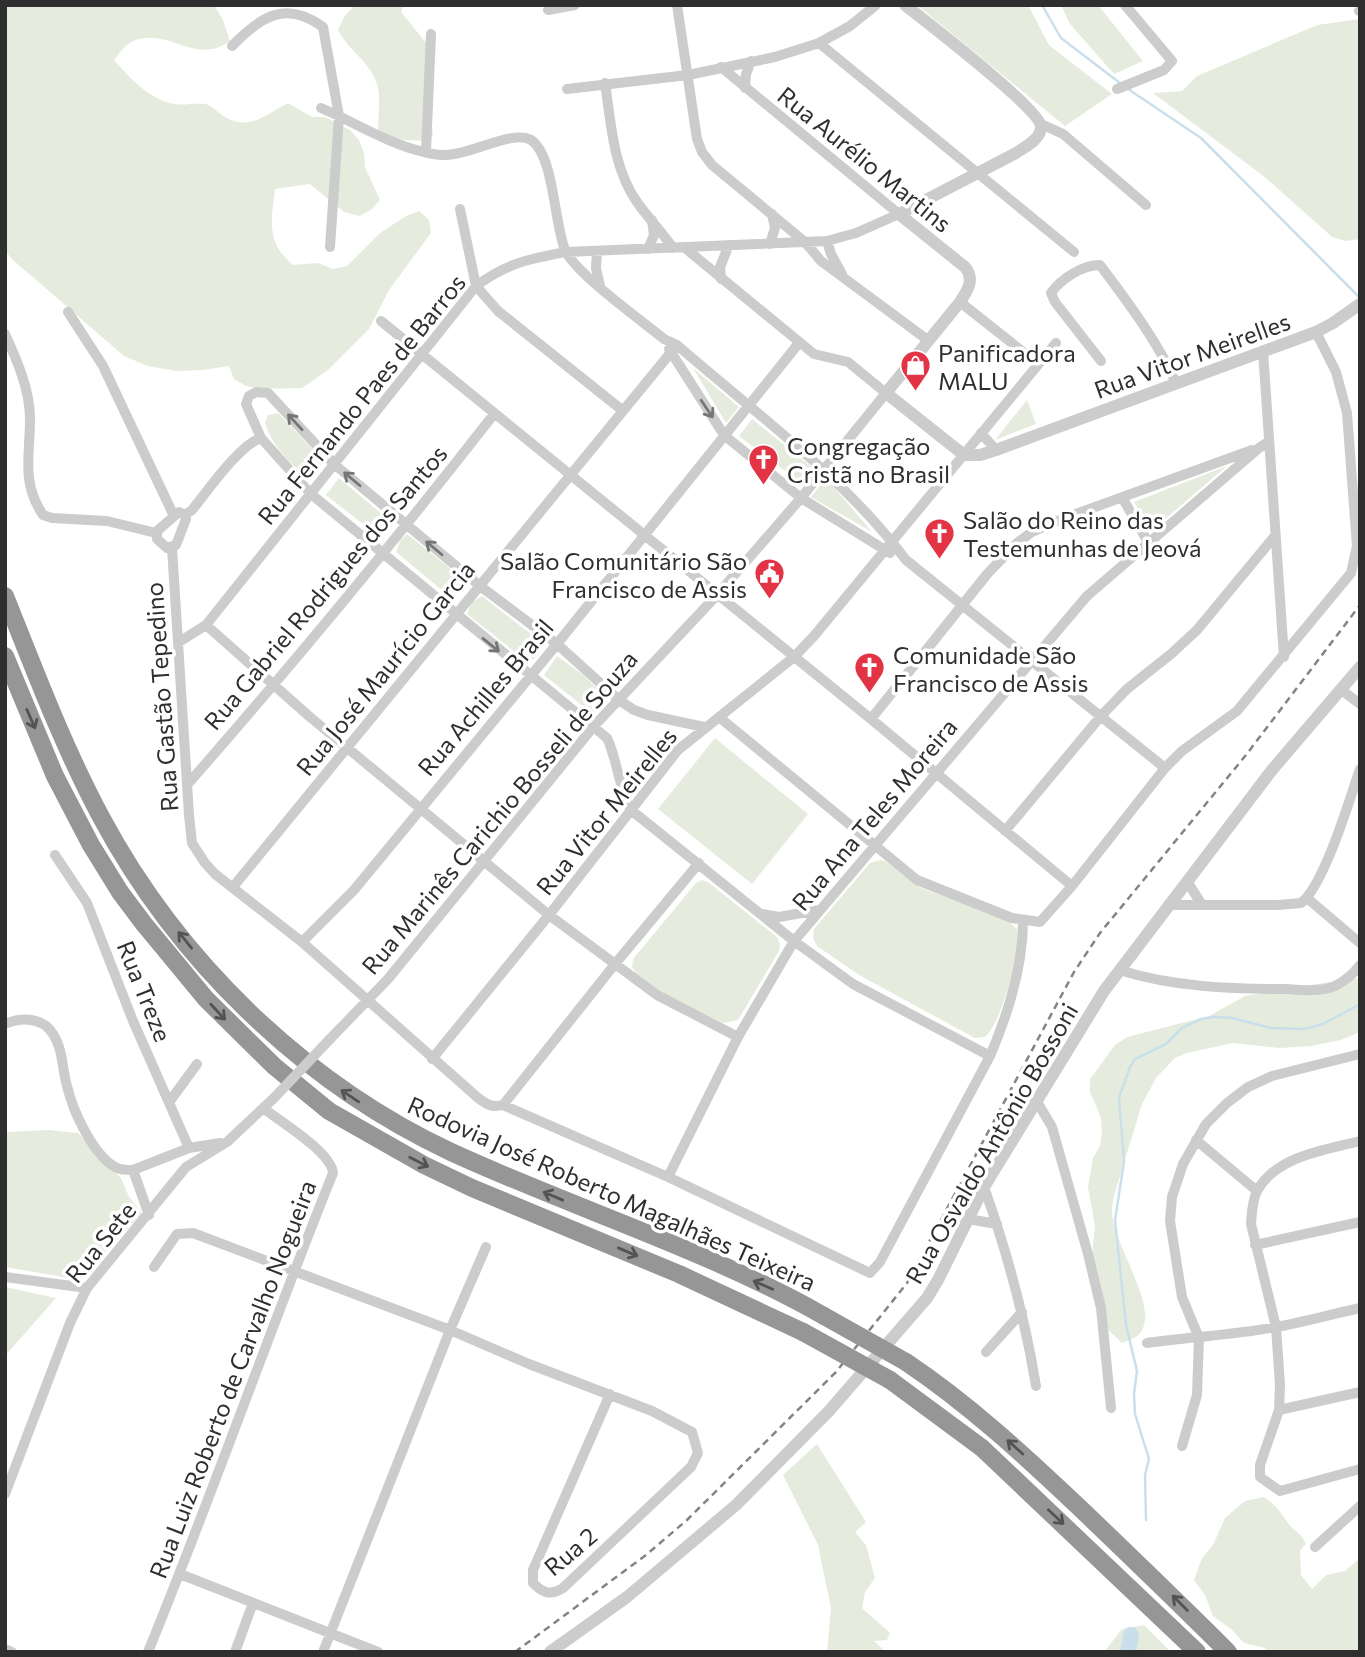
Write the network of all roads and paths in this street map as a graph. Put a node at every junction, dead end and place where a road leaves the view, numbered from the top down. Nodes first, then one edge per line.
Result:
1 (575, 5) edge
2 (677, 5) edge
3 (876, 5) edge
4 (905, 5) edge
5 (1125, 5) edge
6 (548, 10) dead end
7 (432, 34) dead end
8 (819, 43) junction
9 (232, 46) dead end
10 (751, 61) junction
11 (721, 67) junction
12 (688, 75) junction
13 (606, 83) junction
14 (745, 88) junction
15 (567, 89) dead end
16 (1118, 89) dead end
17 (321, 108) dead end
18 (340, 116) junction
19 (1041, 124) junction
20 (426, 151) junction
21 (977, 172) junction
22 (1146, 205) dead end
23 (460, 209) dead end
24 (771, 214) junction
25 (899, 214) junction
26 (652, 220) junction
27 (827, 241) junction
28 (805, 242) junction
29 (770, 244) junction
30 (729, 245) junction
31 (330, 247) dead end
32 (679, 248) junction
33 (648, 249) junction
34 (597, 251) junction
35 (1074, 251) dead end
36 (566, 252) junction
37 (845, 277) junction
38 (721, 279) junction
39 (476, 286) junction
40 (600, 286) junction
41 (969, 290) joint
42 (960, 302) junction
43 (1357, 307) edge
44 (68, 312) dead end
45 (382, 321) dead end
46 (1316, 332) junction
47 (5, 334) edge
48 (929, 341) junction
49 (799, 343) junction
50 (1056, 343) dead end
51 (673, 349) junction
52 (1263, 351) junction
53 (422, 354) junction
54 (1101, 361) dead end
55 (1037, 363) junction
56 (1176, 383) junction
57 (887, 393) junction
58 (748, 407) junction
59 (622, 410) junction
60 (494, 414) junction
61 (982, 432) junction
62 (724, 435) junction
63 (261, 439) junction
64 (1264, 445) junction
65 (996, 450) junction
66 (964, 455) junction
67 (334, 464) junction
68 (823, 469) junction
69 (569, 475) junction
70 (311, 494) junction
71 (801, 498) junction
72 (1123, 499) junction
73 (173, 514) junction
74 (185, 514) junction
75 (407, 525) junction
76 (156, 533) junction
77 (643, 536) junction
78 (1274, 537) junction
79 (892, 542) junction
80 (1148, 542) junction
81 (172, 548) junction
82 (885, 551) junction
83 (382, 555) junction
84 (906, 560) junction
85 (480, 586) junction
86 (717, 595) junction
87 (5, 596) edge
88 (960, 605) junction
89 (455, 615) junction
90 (206, 625) junction
91 (179, 642) junction
92 (557, 645) junction
93 (5, 656) edge
94 (794, 657) junction
95 (1284, 657) junction
96 (1030, 661) junction
97 (1360, 667) edge
98 (529, 676) junction
99 (275, 685) junction
100 (1340, 689) junction
101 (619, 700) junction
102 (1360, 704) edge
103 (1101, 716) junction
104 (719, 717) junction
105 (871, 719) junction
106 (594, 726) junction
107 (704, 727) junction
108 (347, 748) junction
109 (1165, 768) junction
110 (1360, 769) edge
111 (937, 774) junction
112 (187, 785) junction
113 (421, 807) junction
114 (631, 810) junction
115 (1005, 831) junction
116 (875, 845) junction
117 (55, 855) dead end
118 (485, 862) junction
119 (699, 863) junction
120 (1187, 881) junction
121 (1072, 886) junction
122 (233, 887) junction
123 (1307, 898) junction
124 (1168, 905) junction
125 (1202, 905) junction
126 (820, 910) junction
127 (762, 914) junction
128 (550, 915) junction
129 (1023, 921) junction
130 (794, 941) junction
131 (302, 942) junction
132 (1360, 943) edge
133 (615, 964) junction
134 (1360, 965) edge
135 (1119, 970) junction
136 (367, 999) junction
137 (5, 1024) edge
138 (738, 1037) junction
139 (1360, 1054) edge
140 (990, 1056) junction
141 (432, 1059) junction
142 (197, 1064) dead end
143 (274, 1098) joint
144 (1036, 1100) junction
145 (170, 1101) junction
146 (503, 1105) junction
147 (263, 1108) junction
148 (1196, 1140) junction
149 (1360, 1141) edge
150 (227, 1142) junction
151 (189, 1147) junction
152 (133, 1170) junction
153 (668, 1177) junction
154 (984, 1187) junction
155 (1257, 1191) junction
156 (149, 1215) junction
157 (968, 1219) junction
158 (1360, 1222) edge
159 (997, 1224) junction
160 (1255, 1245) junction
161 (486, 1247) dead end
162 (154, 1267) dead end
163 (293, 1272) junction
164 (5, 1277) edge
165 (87, 1288) junction
166 (1360, 1308) edge
167 (1022, 1312) junction
168 (1276, 1327) junction
169 (450, 1330) junction
170 (1199, 1338) junction
171 (1147, 1343) dead end
172 (986, 1352) dead end
173 (1036, 1386) dead end
174 (1360, 1392) edge
175 (610, 1394) junction
176 (1111, 1408) dead end
177 (1279, 1409) junction
178 (1182, 1446) dead end
179 (1358, 1471) edge
180 (5, 1494) edge
181 (1360, 1506) edge
182 (1315, 1547) dead end
183 (180, 1574) junction
184 (253, 1603) junction
185 (330, 1632) junction
186 (5, 1649) edge
187 (12, 1652) edge
188 (148, 1652) edge
189 (235, 1652) edge
190 (323, 1652) edge
191 (378, 1652) edge
192 (551, 1652) edge
193 (1196, 1652) edge
194 (1228, 1652) edge

1 - 6 street
2 - 12 street
3 - 8 street
4 - 19 street
5 - 16 street
7 - 20 street
8 - 10 street
8 - 21 street
9 - 18 street
10 - 11 street
10 - 14 street
11 - 12 street
11 - 14 street, Rua Aurélio Martins
12 - 13 street
12 - 24 street
13 - 15 street
13 - 26 street
14 - 25 street, Rua Aurélio Martins
17 - 18 street
18 - 20 street
18 - 31 street
19 - 21 street, Rua Fernando Paes de Barros
19 - 22 street
20 - 36 street
21 - 25 street, Rua Fernando Paes de Barros
21 - 35 street
23 - 39 street
24 - 28 street
24 - 29 street
25 - 27 street, Rua Fernando Paes de Barros
25 - 41 street, Rua Aurélio Martins
26 - 32 street
26 - 33 street
27 - 28 street, Rua Fernando Paes de Barros
27 - 37 street
28 - 29 street, Rua Fernando Paes de Barros
28 - 37 street
29 - 30 street, Rua Fernando Paes de Barros
30 - 32 street, Rua Fernando Paes de Barros
30 - 38 street
32 - 33 street, Rua Fernando Paes de Barros
32 - 38 street
33 - 34 street, Rua Fernando Paes de Barros
34 - 36 street, Rua Fernando Paes de Barros
34 - 40 street
36 - 39 street, Rua Fernando Paes de Barros
36 - 40 street
37 - 48 street
38 - 49 street
39 - 53 street, Rua Fernando Paes de Barros
39 - 59 street
40 - 51 street
41 - 42 street, Rua Marinês Carichio Bosseli de Souza
42 - 48 street, Rua Marinês Carichio Bosseli de Souza
42 - 55 street
43 - 46 street, Rua Vitor Meirelles
44 - 73 street
45 - 53 street
46 - 52 street, Rua Vitor Meirelles
46 - 95 street
47 - 76 street
48 - 57 street, Rua Marinês Carichio Bosseli de Souza
49 - 57 street
49 - 58 street, Rua Achilles Brasil
50 - 55 street
51 - 58 street
51 - 59 street, Rua José Maurício Garcia
51 -> 62 street
52 - 56 street, Rua Vitor Meirelles
52 - 64 street
53 - 60 street
53 - 67 street, Rua Fernando Paes de Barros
54 - 56 street
55 - 61 street
56 - 65 street, Rua Vitor Meirelles
57 - 66 street
57 - 68 street, Rua Marinês Carichio Bosseli de Souza
58 - 62 street, Rua Achilles Brasil
58 - 68 street
59 - 69 street, Rua José Maurício Garcia
60 - 69 street
60 - 75 street, Rua Gabriel Rodrigues dos Santos
61 - 65 street
61 - 66 street
62 - 71 street
62 - 77 street, Rua Achilles Brasil
67 -> 63 street
63 - 70 street
63 - 74 street
64 - 72 street
64 - 78 street
64 - 80 street, Rua Ana Teles Moreira
65 - 66 street, Rua Vitor Meirelles
66 - 79 street, Rua Vitor Meirelles
67 - 70 street, Rua Fernando Paes de Barros
75 -> 67 street
68 - 71 street, Rua Marinês Carichio Bosseli de Souza
68 - 79 street
69 - 77 street
69 - 85 street, Rua José Maurício Garcia
70 - 83 street
70 - 90 street, Rua Fernando Paes de Barros
71 - 82 street
71 - 86 street, Rua Marinês Carichio Bosseli de Souza
72 - 80 street
72 - 88 street
73 - 74 street
73 - 76 street
74 - 81 street
75 - 83 street, Rua Gabriel Rodrigues dos Santos
85 -> 75 street
76 - 81 street
77 - 86 street
77 - 92 street, Rua Achilles Brasil
78 - 95 street
78 - 103 street
79 - 82 street, Rua Vitor Meirelles
79 - 84 street
80 - 96 street, Rua Ana Teles Moreira
81 - 91 street, Rua Gastão Tepedino
82 - 84 street
82 - 94 street, Rua Vitor Meirelles
83 - 89 street
83 - 99 street, Rua Gabriel Rodrigues dos Santos
84 - 88 street
85 - 89 street, Rua José Maurício Garcia
85 - 92 street
86 - 94 street
86 - 101 street, Rua Marinês Carichio Bosseli de Souza
194 -> 87 highway, Rodovia José Roberto Magalhães Teixeira, bridge
88 - 96 street
88 - 105 street
89 -> 98 street
89 - 108 street, Rua José Maurício Garcia
90 - 91 street, Rua Fernando Paes de Barros
90 - 99 street
91 - 112 street, Rua Gastão Tepedino
92 - 98 street, Rua Achilles Brasil
92 - 101 street
93 -> 193 highway, Rodovia José Roberto Magalhães Teixeira, bridge
94 - 104 street, Rua Vitor Meirelles
94 - 105 street
95 - 109 street
96 - 103 street
96 - 111 street, Rua Ana Teles Moreira
97 - 100 street, Rua Osvaldo Antônio Bossoni
98 - 106 street
98 - 113 street, Rua Achilles Brasil
99 - 108 street
99 - 112 street, Rua Gabriel Rodrigues dos Santos
100 - 102 street
100 - 120 street, Rua Osvaldo Antônio Bossoni
101 - 106 street, Rua Marinês Carichio Bosseli de Souza
101 - 107 street
103 - 109 street
103 - 115 street
104 - 107 street, Rua Vitor Meirelles
104 - 116 street
105 - 111 street
106 - 114 street
106 - 118 street, Rua Marinês Carichio Bosseli de Souza
107 - 114 street, Rua Vitor Meirelles
108 - 113 street
108 - 122 street, Rua José Maurício Garcia
109 - 121 street
110 - 123 street
111 - 115 street
111 - 116 street, Rua Ana Teles Moreira
112 - 122 street, Rua Gastão Tepedino
113 - 118 street
113 - 131 street, Rua Achilles Brasil
114 - 119 street
114 - 128 street, Rua Vitor Meirelles
115 - 121 street
116 - 126 street, Rua Ana Teles Moreira
116 - 129 street
117 - 145 street, Rua Treze
118 - 128 street
118 - 136 street, Rua Marinês Carichio Bosseli de Souza
119 - 127 street
119 - 133 street
120 - 124 street, Rua Osvaldo Antônio Bossoni
120 - 125 street
121 - 129 street
122 - 131 street
123 - 125 street
123 - 132 street
124 - 125 street
124 - 135 street, Rua Osvaldo Antônio Bossoni
126 - 127 street
126 - 130 street, Rua Ana Teles Moreira
127 - 130 street
128 - 133 street
128 - 141 street, Rua Vitor Meirelles
129 - 140 street
130 - 138 street, Rua Ana Teles Moreira
130 - 140 street
131 - 136 street
133 - 138 street
133 - 146 street
134 - 135 street
135 - 144 street, Rua Osvaldo Antônio Bossoni
136 - 141 street
136 - 143 street, Rua Marinês Carichio Bosseli de Souza, bridge
137 - 152 street
138 - 153 street, Rua Ana Teles Moreira
139 - 148 street
140 - 153 street
141 - 146 street
142 - 145 street
143 - 147 street, Rua Sete
144 - 154 street, Rua Osvaldo Antônio Bossoni
144 - 176 street
145 - 151 street, Rua Treze
146 - 153 street
147 - 150 street, Rua Sete
147 - 163 street, Rua Luiz Roberto de Carvalho Nogueira
148 - 155 street
148 - 170 street
149 - 155 street
150 - 151 street
150 - 156 street, Rua Sete
151 - 152 street
152 - 156 street
154 - 157 street, Rua Osvaldo Antônio Bossoni
154 - 159 street
155 - 160 street
156 - 165 street, Rua Sete
157 - 159 street
157 - 192 street, Rua Osvaldo Antônio Bossoni
158 - 160 street
159 - 167 street
160 - 168 street
161 - 169 street
162 - 163 street
163 - 169 street
163 - 183 street, Rua Luiz Roberto de Carvalho Nogueira
164 - 165 street
165 - 180 street, Rua Sete
166 - 168 street
167 - 172 street
167 - 173 street
168 - 170 street
168 - 177 street
169 - 175 street
169 - 185 street
170 - 171 street
170 - 178 street
174 - 177 street
175 - 175 street, Rua 2
177 - 179 street
181 - 182 street
183 - 184 street
183 - 188 street, Rua Luiz Roberto de Carvalho Nogueira
184 - 185 street
184 - 189 street
185 - 190 street
185 - 191 street
186 - 187 street

